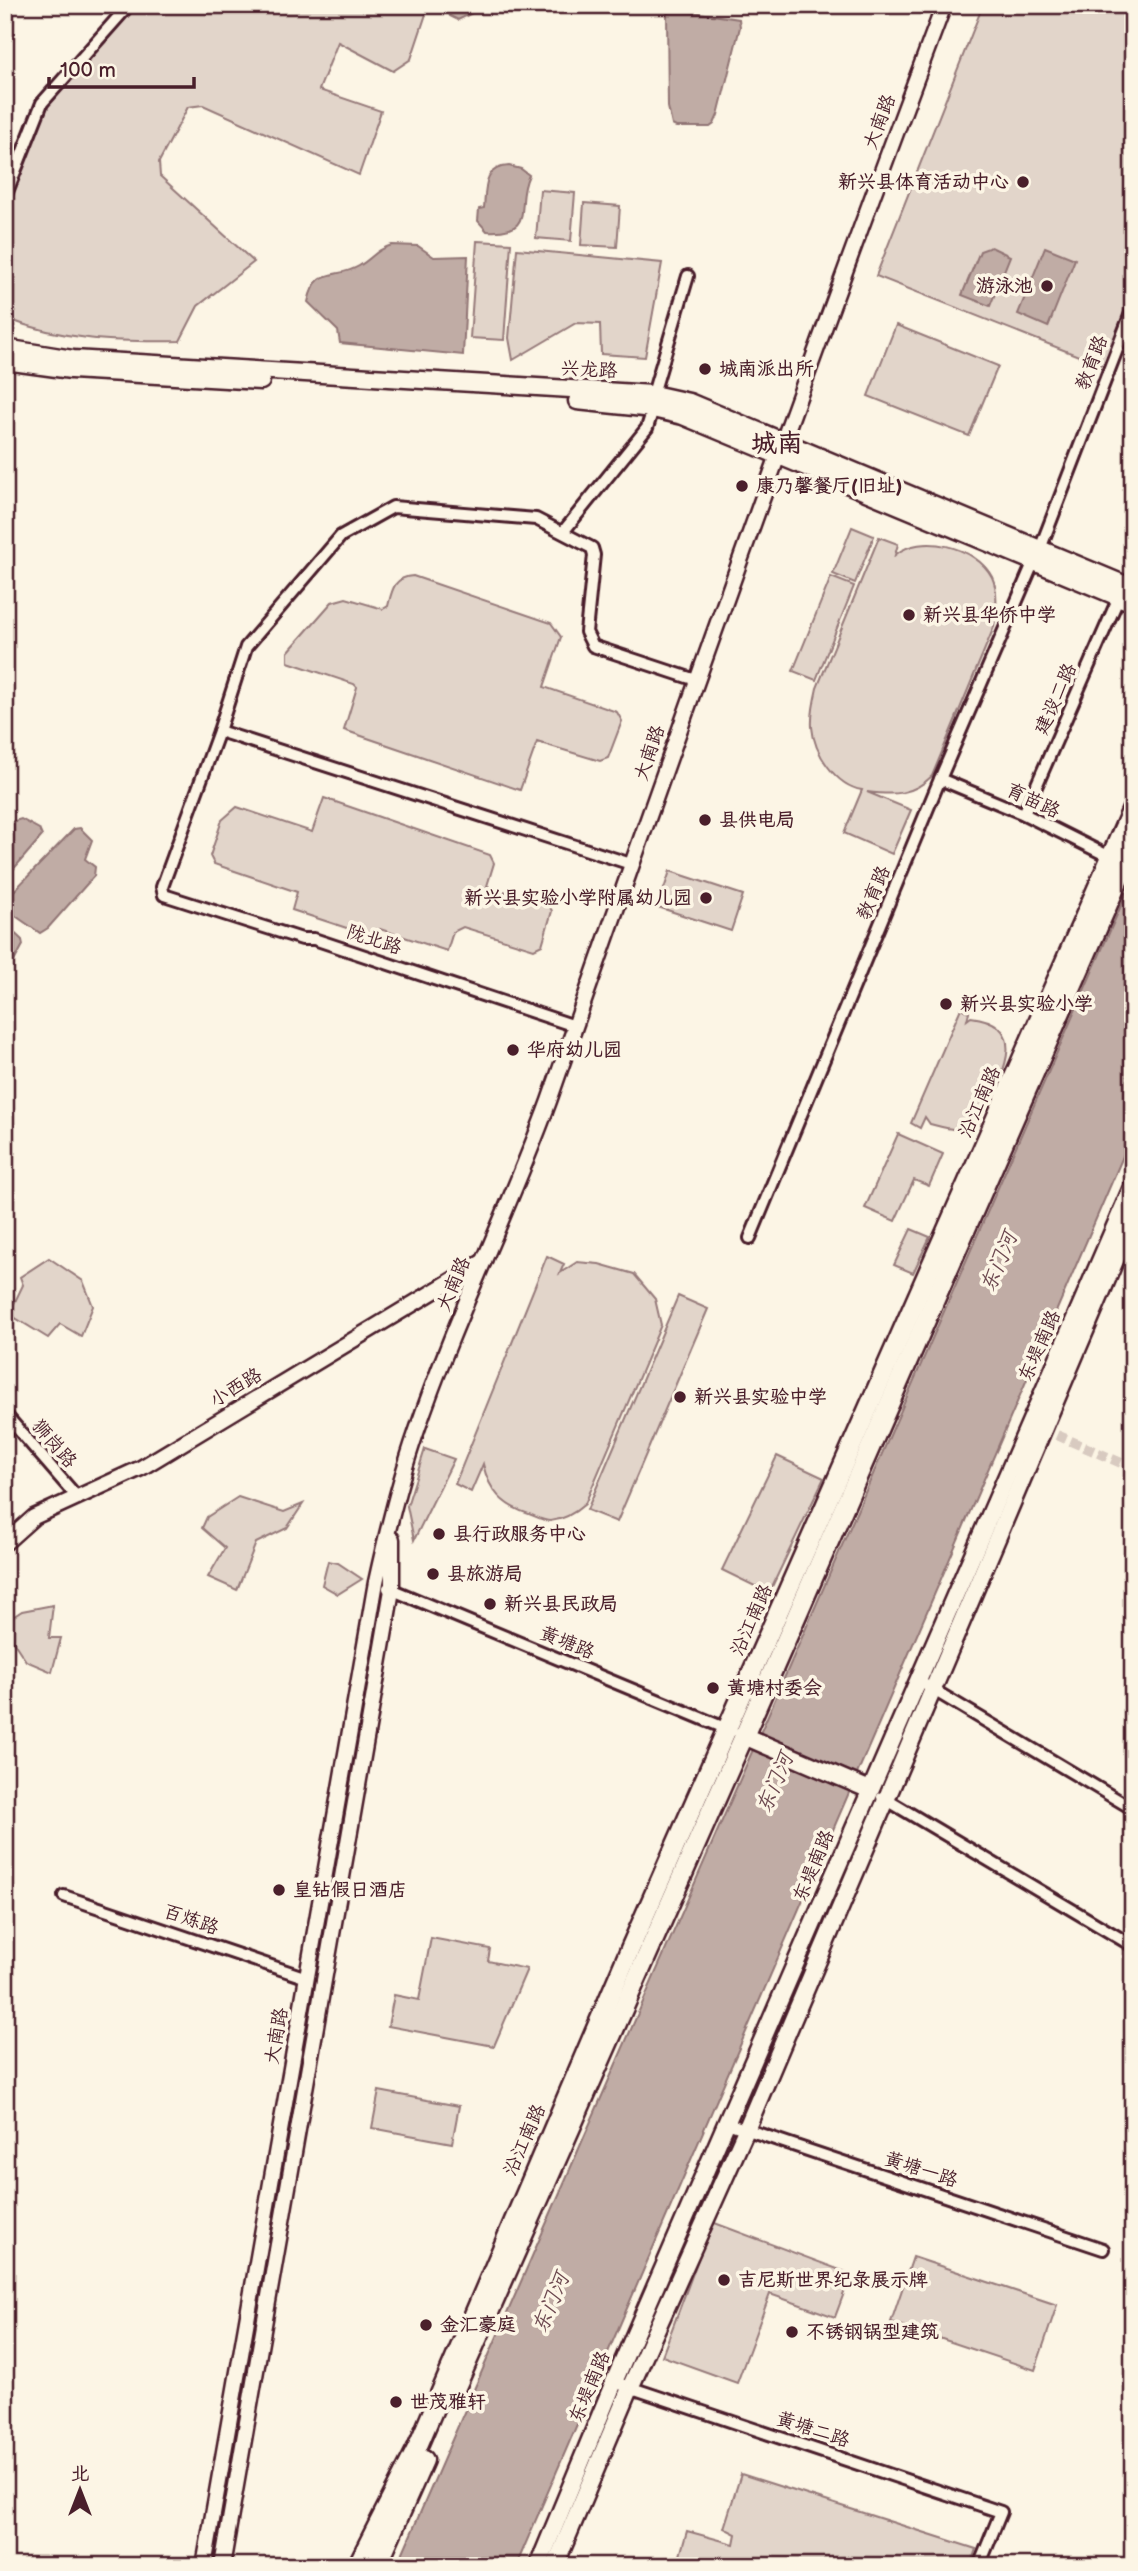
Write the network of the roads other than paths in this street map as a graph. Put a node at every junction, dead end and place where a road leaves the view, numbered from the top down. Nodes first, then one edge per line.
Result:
1 (129, 5) edge
2 (944, 5) edge
3 (5, 197) edge
4 (688, 276) dead end
5 (1133, 308) edge
6 (5, 348) edge
7 (5, 361) edge
8 (653, 402) junction
9 (781, 447) junction
10 (563, 532) junction
11 (1037, 555) junction
12 (1129, 590) edge
13 (696, 680) junction
14 (219, 731) junction
15 (940, 779) junction
16 (1133, 807) edge
17 (1024, 814) junction
18 (1133, 847) edge
19 (1110, 857) junction
20 (631, 864) junction
21 (575, 1026) junction
22 (1133, 1185) edge
23 (1133, 1218) edge
24 (750, 1238) dead end
25 (484, 1261) junction
26 (5, 1414) edge
27 (76, 1497) junction
28 (392, 1514) junction
29 (5, 1543) edge
30 (376, 1583) junction
31 (392, 1590) junction
32 (917, 1679) junction
33 (932, 1689) junction
34 (727, 1728) junction
35 (744, 1736) junction
36 (870, 1790) junction
37 (885, 1799) junction
38 (1133, 1809) edge
39 (64, 1896) dead end
40 (1133, 1946) edge
41 (307, 1978) junction
42 (727, 2123) junction
43 (746, 2130) junction
44 (1104, 2249) dead end
45 (614, 2382) junction
46 (630, 2388) junction
47 (204, 2566) edge
48 (222, 2566) edge
49 (357, 2566) edge
50 (377, 2566) edge
51 (538, 2566) edge
52 (555, 2566) edge
53 (979, 2566) edge

1 - 3 street
2 - 9 street, 大南路
4 - 8 street
5 - 11 street, 教育路
6 - 8 main road, 兴龙路
7 - 8 main road, 兴龙路
8 - 9 main road, 兴龙路
8 - 10 street
9 - 11 main road, 兴龙路
9 - 13 street, 大南路
10 - 13 street
10 - 14 street
11 - 12 main road, 兴龙路
11 - 15 street, 教育路
12 - 17 street, 建设二路
13 - 20 street, 大南路
14 - 20 street
14 - 21 street, 陇北路
15 - 17 street, 育苗路
15 - 24 street, 教育路
16 - 19 main road, 沿江南路
17 - 19 street, 育苗路
18 - 35 main road, 沿江南路
19 - 34 main road, 沿江南路
20 - 21 street, 大南路
21 - 25 street, 大南路
22 - 32 main road, 东堤南路
23 - 33 main road, 东堤南路
25 - 27 street, 小西路
25 - 28 street, 大南路
26 - 27 street, 狮岗路
27 - 29 street, 小西路
28 - 30 street, 大南路
28 - 31 street, 大南路
30 - 31 street, 黄塘路
30 - 41 street, 大南路
31 - 34 street, 黄塘路
31 - 48 street, 大南路
32 - 33 street
32 - 36 main road, 东堤南路
33 - 37 main road, 东堤南路
33 - 38 street
34 - 35 street, 黄塘路
34 - 49 main road, 沿江南路
35 - 36 main road
35 - 50 main road, 沿江南路
36 - 37 street
36 - 42 main road, 东堤南路
37 - 40 street
37 - 43 main road, 东堤南路
39 - 41 street, 百炼路
41 - 47 street, 大南路
42 - 43 street, 黄塘一路
42 - 45 main road, 东堤南路
43 - 44 street, 黄塘一路
43 - 46 main road, 东堤南路
45 - 46 street, 黄塘二路
45 - 51 main road, 东堤南路
46 - 52 main road, 东堤南路
46 - 53 street, 黄塘二路

